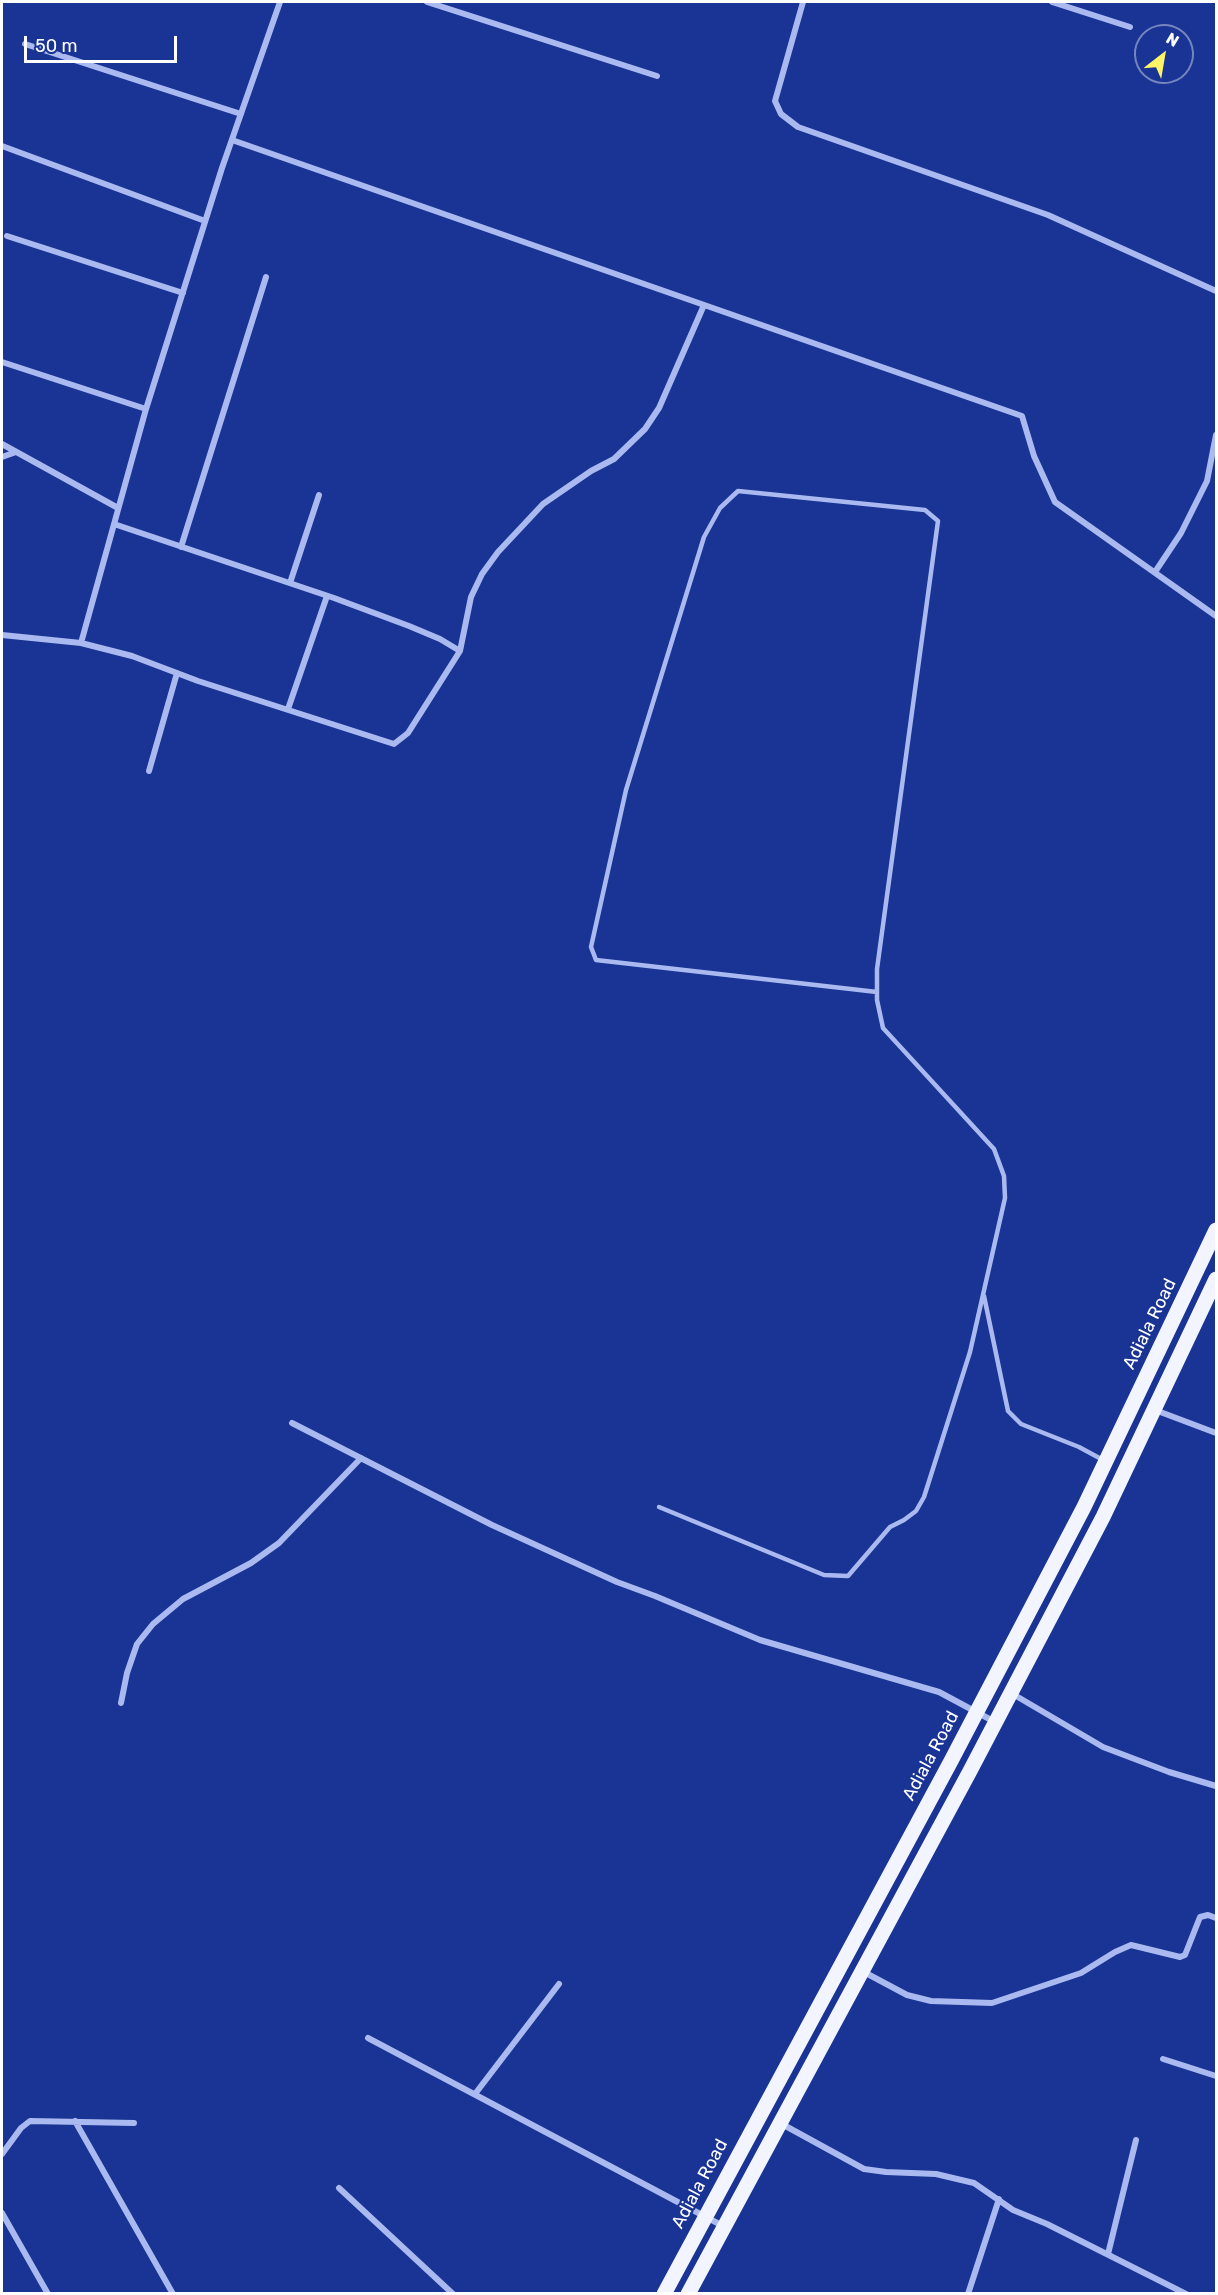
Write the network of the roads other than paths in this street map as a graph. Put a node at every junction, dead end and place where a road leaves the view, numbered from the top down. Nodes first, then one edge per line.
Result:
1 (279, 2) edge
2 (427, 2) edge
3 (803, 2) edge
4 (1052, 2) edge
5 (1130, 27) dead end
6 (25, 44) dead end
7 (657, 76) dead end
8 (241, 114) junction
9 (232, 140) junction
10 (2, 146) edge
11 (206, 221) junction
12 (7, 236) dead end
13 (266, 277) dead end
14 (1216, 291) edge
15 (183, 293) junction
16 (704, 305) junction
17 (2, 362) edge
18 (146, 409) junction
19 (1216, 435) edge
20 (2, 444) edge
21 (16, 452) junction
22 (2, 457) edge
23 (319, 495) dead end
24 (118, 508) junction
25 (114, 524) junction
26 (181, 547) junction
27 (1155, 572) junction
28 (290, 583) junction
29 (327, 596) junction
30 (1216, 616) edge
31 (2, 634) edge
32 (81, 643) junction
33 (460, 651) junction
34 (177, 673) junction
35 (288, 709) junction
36 (148, 771) dead end
37 (877, 992) junction
38 (1216, 1230) edge
39 (1216, 1279) edge
40 (983, 1293) junction
41 (1154, 1410) junction
42 (292, 1423) dead end
43 (1216, 1433) edge
44 (361, 1458) junction
45 (1106, 1461) junction
46 (658, 1507) dead end
47 (1011, 1693) junction
48 (121, 1703) dead end
49 (976, 1712) junction
50 (995, 1722) junction
51 (1216, 1786) edge
52 (1216, 1918) edge
53 (861, 1971) junction
54 (559, 1984) dead end
55 (368, 2038) dead end
56 (1162, 2059) dead end
57 (1216, 2076) edge
58 (475, 2094) junction
59 (75, 2121) junction
60 (134, 2123) dead end
61 (779, 2123) junction
62 (1136, 2140) dead end
63 (2, 2154) edge
64 (339, 2188) dead end
65 (999, 2199) junction
66 (2, 2212) edge
67 (705, 2216) junction
68 (724, 2227) junction
69 (1108, 2254) junction
70 (1173, 2287) junction
71 (171, 2293) edge
72 (48, 2294) edge
73 (453, 2294) edge
74 (664, 2294) edge
75 (688, 2294) edge
76 (968, 2294) edge
77 (1169, 2294) edge
78 (1186, 2294) edge

1 - 8 street
2 - 7 street
3 - 14 street
4 - 5 street
6 - 8 street
8 - 9 street
9 - 11 street
9 - 16 street
10 - 11 street
11 - 15 street
12 - 15 street
13 - 26 street
15 - 18 street
16 - 27 street
16 - 33 street
17 - 18 street
18 - 24 street
19 - 27 street
20 - 21 street
21 - 22 street
21 - 24 street
23 - 28 street
24 - 25 street
25 - 26 street
25 - 32 street
26 - 28 street
27 - 30 street
28 - 29 street
29 - 33 street
29 - 35 street
31 - 32 street
32 - 34 street
33 - 35 street
34 - 35 street
34 - 36 street
37 - 37 lane
37 - 40 lane
38 - 45 main road, Adiala Road
39 - 41 main road
40 - 45 lane
40 - 46 lane
41 - 43 street
41 - 47 main road
42 - 44 street
44 - 48 street
44 - 49 street
45 - 49 main road, Adiala Road
47 - 50 main road
47 - 51 street
49 - 50 street
49 - 67 main road, Adiala Road
50 - 53 main road
52 - 53 street
53 - 61 main road
54 - 58 street
55 - 58 street
56 - 57 street
58 - 67 street
59 - 60 street
59 - 63 street
59 - 71 street
61 - 65 street
61 - 68 main road
62 - 69 street
64 - 73 street
65 - 69 street
65 - 76 street
66 - 72 street
67 - 68 street
67 - 74 main road, Adiala Road
68 - 75 main road
69 - 70 street
70 - 77 street
70 - 78 street

